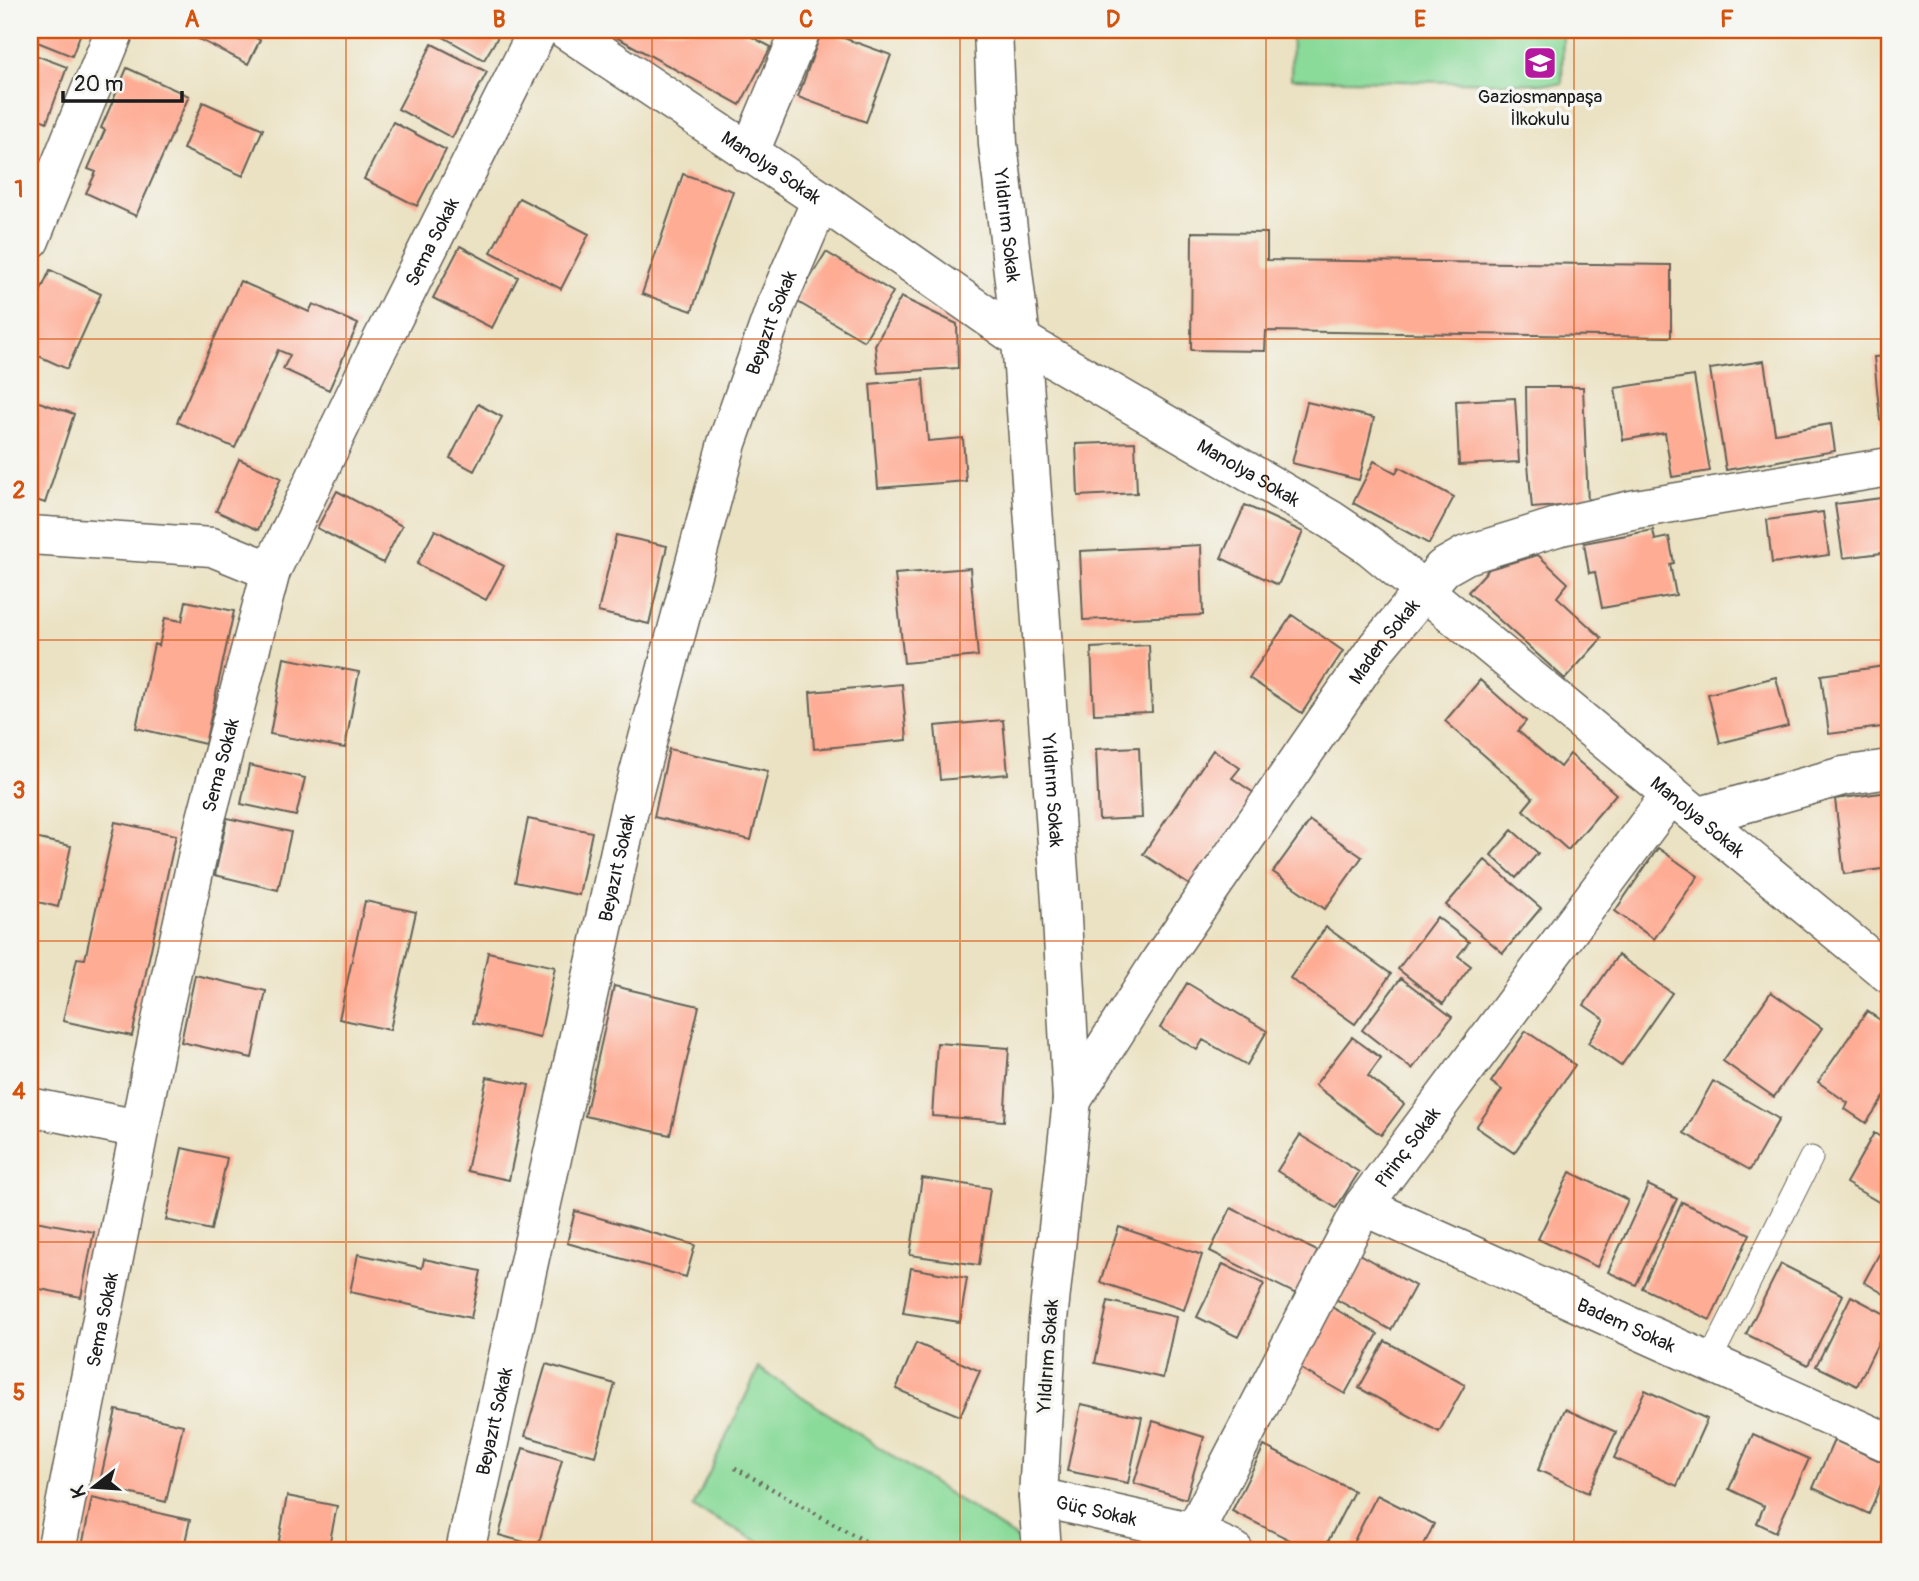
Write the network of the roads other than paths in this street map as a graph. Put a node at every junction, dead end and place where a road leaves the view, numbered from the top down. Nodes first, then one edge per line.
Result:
1 (115, 30) edge
2 (538, 30) edge
3 (566, 30) edge
4 (801, 30) edge
5 (993, 30) edge
6 (749, 154) junction
7 (821, 200) junction
8 (30, 240) edge
9 (1021, 340) junction
10 (1889, 467) edge
11 (30, 535) edge
12 (271, 571) junction
13 (1424, 589) junction
14 (1889, 769) edge
15 (1685, 805) junction
16 (1889, 974) edge
17 (1072, 1100) junction
18 (30, 1107) edge
19 (139, 1129) junction
20 (1811, 1158) dead end
21 (1363, 1206) junction
22 (1709, 1362) junction
23 (1889, 1443) edge
24 (1038, 1497) junction
25 (1194, 1532) junction
26 (56, 1551) edge
27 (464, 1551) edge
28 (1042, 1551) edge
29 (1234, 1551) edge

1 - 8 street
2 - 12 street, Sema Sokak
3 - 6 street, Manolya Sokak
4 - 6 street
5 - 9 street, Yıldırım Sokak
6 - 7 street, Manolya Sokak
7 - 9 street, Manolya Sokak
7 - 27 street, Beyazıt Sokak
9 - 13 street, Manolya Sokak
9 - 17 street, Yıldırım Sokak
10 - 13 street, Maden Sokak
11 - 12 street
12 - 19 street, Sema Sokak
13 - 15 street, Manolya Sokak
13 - 17 street, Maden Sokak
14 - 15 street
15 - 16 street, Manolya Sokak
15 - 21 street, Pirinç Sokak
17 - 24 street, Yıldırım Sokak
18 - 19 street
19 - 26 street, Sema Sokak
20 - 22 lane
21 - 22 street, Badem Sokak
21 - 25 street, Pirinç Sokak
22 - 23 street, Badem Sokak
24 - 25 street, Güç Sokak
24 - 28 street, Yıldırım Sokak
25 - 29 street, Güç Sokak

